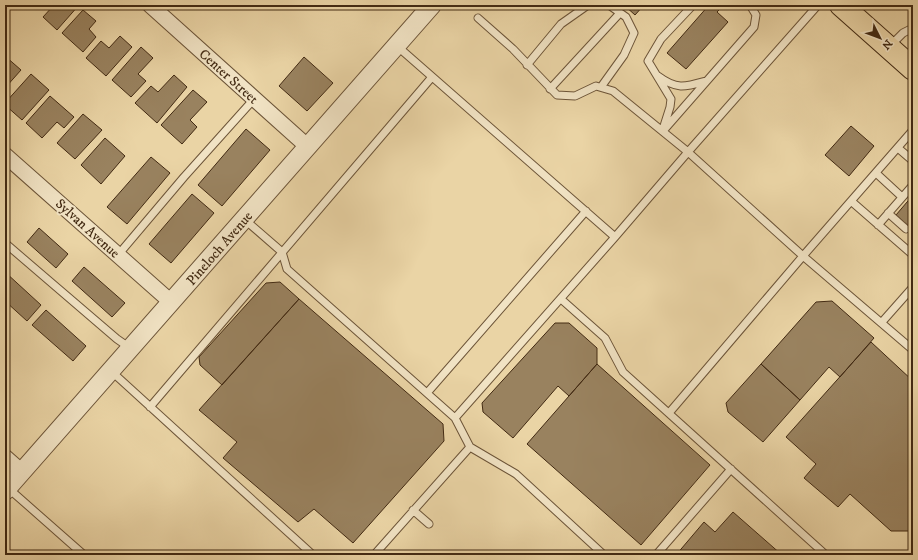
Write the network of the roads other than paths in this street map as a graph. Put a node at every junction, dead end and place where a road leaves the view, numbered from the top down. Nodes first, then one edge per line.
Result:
1 (150, 5) edge
2 (432, 5) edge
3 (588, 5) edge
4 (609, 5) edge
5 (692, 5) edge
6 (750, 5) edge
7 (818, 5) edge
8 (841, 5) edge
9 (620, 13) junction
10 (478, 18) dead end
11 (913, 28) edge
12 (396, 46) junction
13 (889, 48) junction
14 (527, 65) junction
15 (913, 70) edge
16 (656, 75) junction
17 (432, 77) junction
18 (707, 81) junction
19 (601, 87) junction
20 (550, 89) junction
21 (254, 99) junction
22 (913, 130) edge
23 (663, 131) junction
24 (308, 147) junction
25 (898, 148) junction
26 (688, 152) junction
27 (5, 155) edge
28 (913, 161) edge
29 (876, 173) junction
30 (913, 185) edge
31 (902, 197) junction
32 (851, 201) junction
33 (586, 211) junction
34 (888, 213) junction
35 (244, 219) junction
36 (878, 225) junction
37 (906, 229) dead end
38 (615, 237) junction
39 (5, 243) edge
40 (282, 252) junction
41 (118, 255) junction
42 (913, 255) edge
43 (803, 256) junction
44 (913, 287) edge
45 (561, 299) junction
46 (171, 302) junction
47 (882, 322) junction
48 (130, 348) junction
49 (913, 350) edge
50 (110, 371) junction
51 (427, 394) junction
52 (150, 407) junction
53 (669, 413) junction
54 (454, 418) junction
55 (470, 447) junction
56 (5, 457) edge
57 (731, 469) junction
58 (22, 472) junction
59 (7, 489) edge
60 (413, 510) junction
61 (429, 524) dead end
62 (84, 555) edge
63 (313, 555) edge
64 (374, 555) edge
65 (604, 555) edge
66 (656, 555) edge
67 (826, 555) edge

1 - 21 street, Center Street
2 - 12 street, Pineloch Avenue
3 - 14 lane
4 - 9 lane
5 - 16 lane
6 - 18 lane
7 - 26 lane
8 - 13 main road
9 - 19 lane
9 - 20 lane
10 - 14 lane
11 - 13 lane
12 - 17 lane
12 - 24 street, Pineloch Avenue
13 - 15 main road
14 - 20 lane
16 - 18 lane
16 - 23 lane
17 - 33 lane
17 - 40 lane
18 - 23 lane
19 - 20 lane
19 - 23 lane
21 - 24 street, Center Street
21 - 41 lane
22 - 25 lane
23 - 26 lane
24 - 35 street, Pineloch Avenue
25 - 28 lane
25 - 29 lane
26 - 38 lane
26 - 43 lane
27 - 41 street, Sylvan Avenue
29 - 31 lane
29 - 32 lane
30 - 31 lane
31 - 34 lane
32 - 36 lane
32 - 43 lane
33 - 38 lane
33 - 51 lane
34 - 36 lane
34 - 37 lane
35 - 40 lane
35 - 46 street, Pineloch Avenue
36 - 42 lane
38 - 45 lane
39 - 48 lane
40 - 51 lane
40 - 52 lane
41 - 46 street, Sylvan Avenue
43 - 47 lane
43 - 53 lane
44 - 47 lane
45 - 53 lane
45 - 54 lane
46 - 48 street, Pineloch Avenue
47 - 49 lane
48 - 50 street, Pineloch Avenue
50 - 52 lane
50 - 58 street, Pineloch Avenue
51 - 54 lane
52 - 63 lane
53 - 57 lane
54 - 55 lane
55 - 60 lane
55 - 65 lane
56 - 58 street
57 - 66 lane
57 - 67 lane
58 - 59 street, Pineloch Avenue
59 - 62 lane
60 - 61 lane
60 - 64 lane

